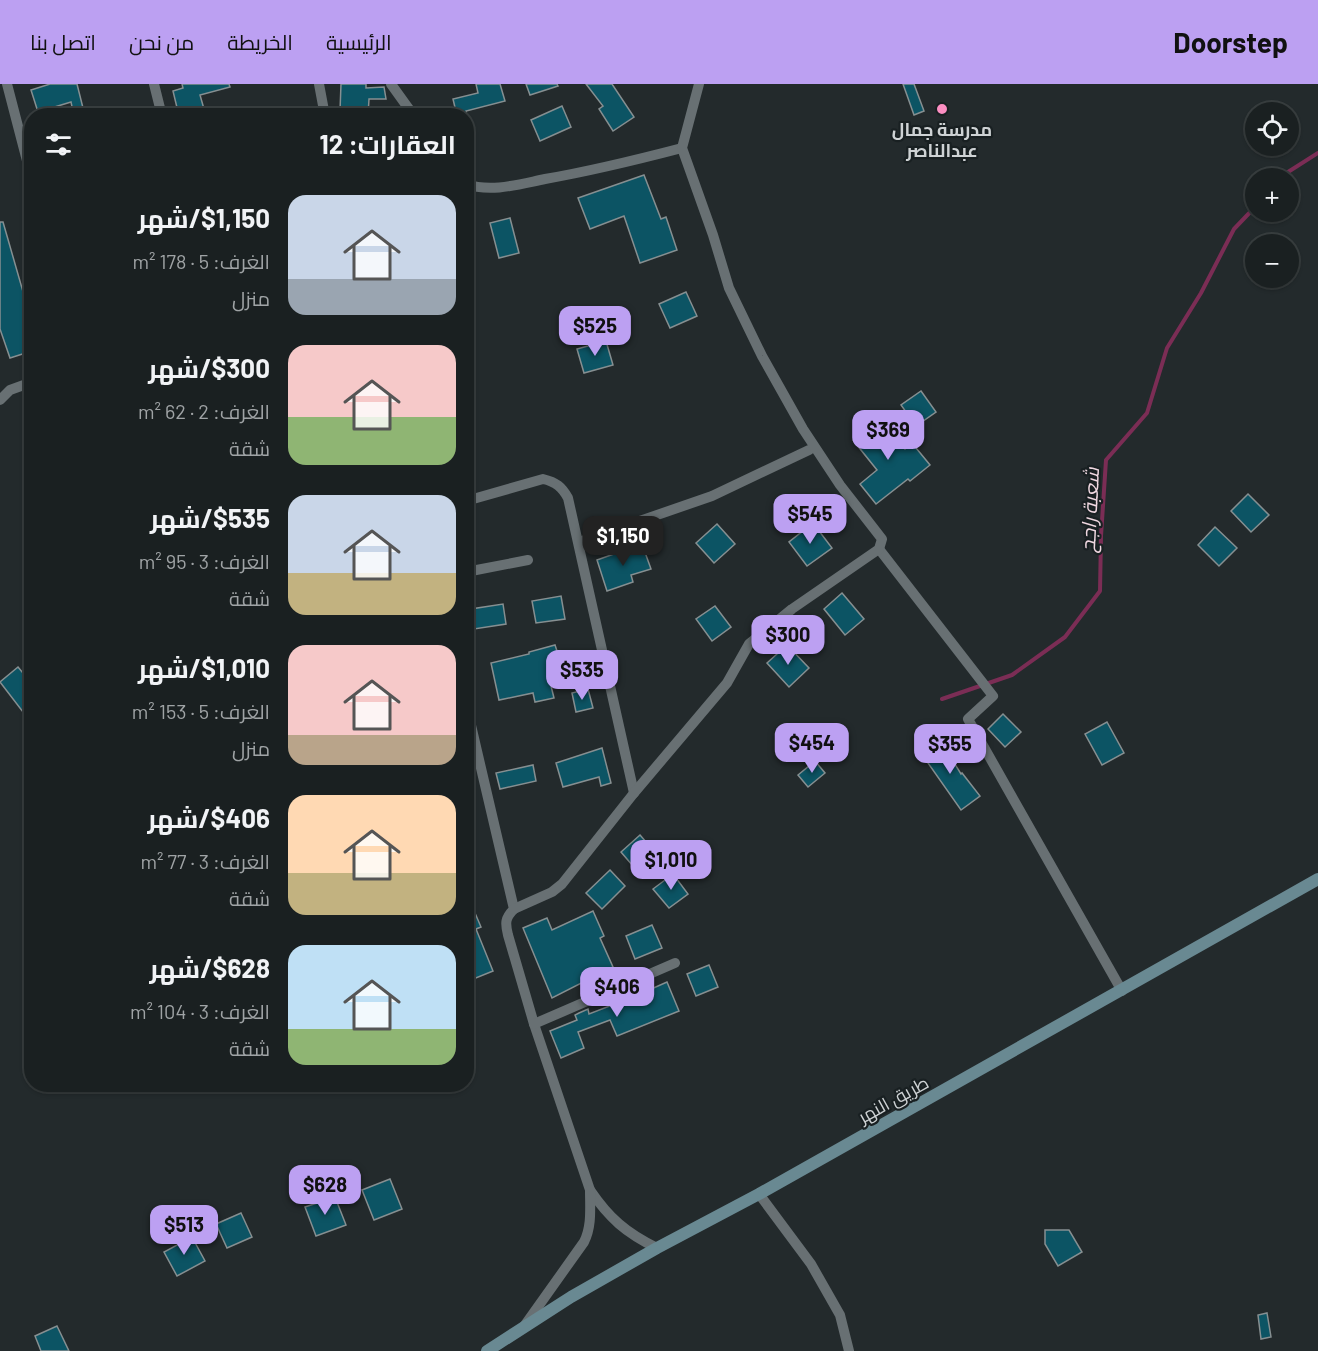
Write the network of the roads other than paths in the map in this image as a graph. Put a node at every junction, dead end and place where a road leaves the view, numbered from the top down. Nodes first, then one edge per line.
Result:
1 (7, 84) edge
2 (154, 84) edge
3 (319, 84) edge
4 (391, 84) edge
5 (699, 84) edge
6 (160, 108) edge
7 (324, 108) edge
8 (408, 108) edge
9 (24, 138) edge
10 (682, 148) junction
11 (474, 186) edge
12 (24, 385) edge
13 (0, 400) edge
14 (809, 450) dead end
15 (474, 499) edge
16 (579, 542) junction
17 (879, 549) junction
18 (528, 560) dead end
19 (474, 570) edge
20 (474, 738) edge
21 (634, 793) junction
22 (1318, 879) edge
23 (514, 909) junction
24 (675, 963) dead end
25 (1122, 991) junction
26 (534, 1024) junction
27 (590, 1190) junction
28 (759, 1194) junction
29 (657, 1248) junction
30 (522, 1329) junction
31 (487, 1351) edge
32 (849, 1351) edge

1 - 9 street
2 - 6 street
3 - 7 street
4 - 8 street
5 - 10 street
10 - 11 street
10 - 17 street
12 - 13 street
14 - 16 street
15 - 16 street
16 - 21 street
17 - 21 street
17 - 25 street
18 - 19 street
20 - 23 street
21 - 23 street
22 - 25 main road, طريق النهر
23 - 26 street
24 - 26 street
25 - 28 main road, طريق النهر
26 - 27 street
27 - 29 street
27 - 30 street
28 - 29 main road, طريق النهر
28 - 32 street
29 - 30 main road, طريق النهر
30 - 31 main road, طريق النهر

